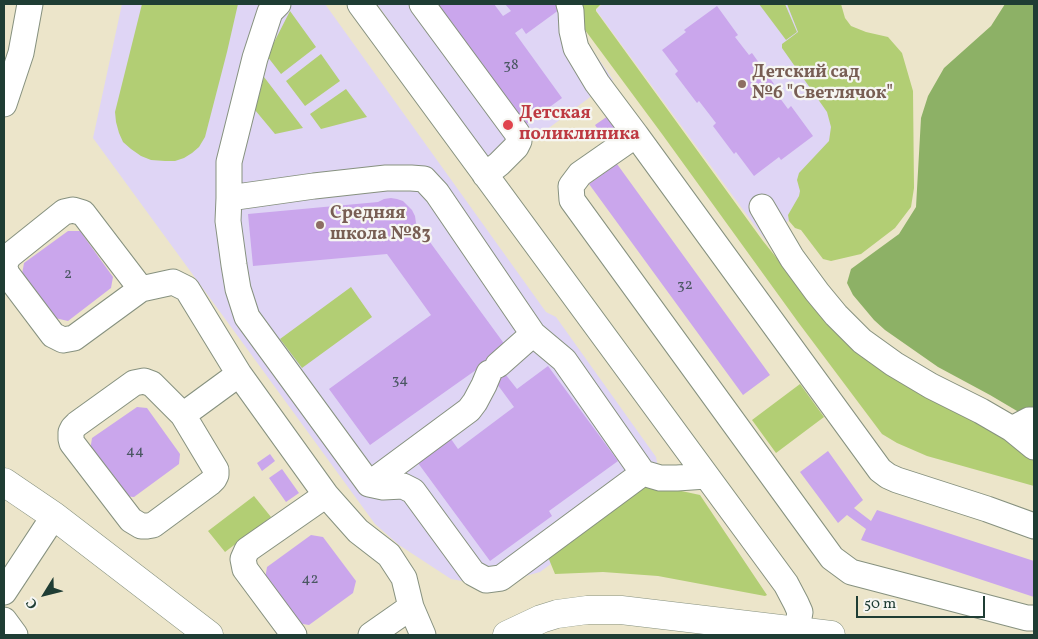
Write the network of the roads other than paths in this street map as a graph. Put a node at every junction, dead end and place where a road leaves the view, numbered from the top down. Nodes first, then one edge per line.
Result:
1 (30, 4) edge
2 (278, 4) edge
3 (360, 4) edge
4 (422, 4) edge
5 (569, 4) edge
6 (4, 104) edge
7 (636, 135) junction
8 (485, 175) junction
9 (229, 198) junction
10 (762, 207) dead end
11 (141, 289) junction
12 (533, 334) junction
13 (239, 374) junction
14 (183, 415) junction
15 (1023, 424) edge
16 (1034, 447) edge
17 (643, 473) junction
18 (706, 476) junction
19 (4, 482) edge
20 (370, 484) junction
21 (326, 496) junction
22 (54, 516) junction
23 (1034, 526) edge
24 (4, 592) edge
25 (411, 606) junction
26 (1034, 618) edge
27 (4, 620) edge
28 (539, 627) edge
29 (797, 630) junction
30 (15, 635) edge
31 (209, 635) edge
32 (294, 635) edge
33 (371, 635) edge
34 (423, 635) edge
35 (506, 635) edge
36 (831, 635) edge

1 - 6 street
2 - 9 street
3 - 8 street
4 - 8 street
5 - 7 street
7 - 23 street
7 - 26 street
8 - 18 street
9 - 12 street
9 - 20 street
10 - 15 street
11 - 11 street
11 - 13 street
12 - 17 street
12 - 20 street
13 - 14 street
13 - 21 street
14 - 14 street
15 - 16 street
17 - 18 street
17 - 20 street
18 - 29 street
19 - 22 main road
21 - 25 street
21 - 32 street
22 - 24 street
22 - 31 main road
25 - 33 street
25 - 34 street
27 - 30 street
28 - 29 main road
28 - 35 main road
29 - 36 main road

